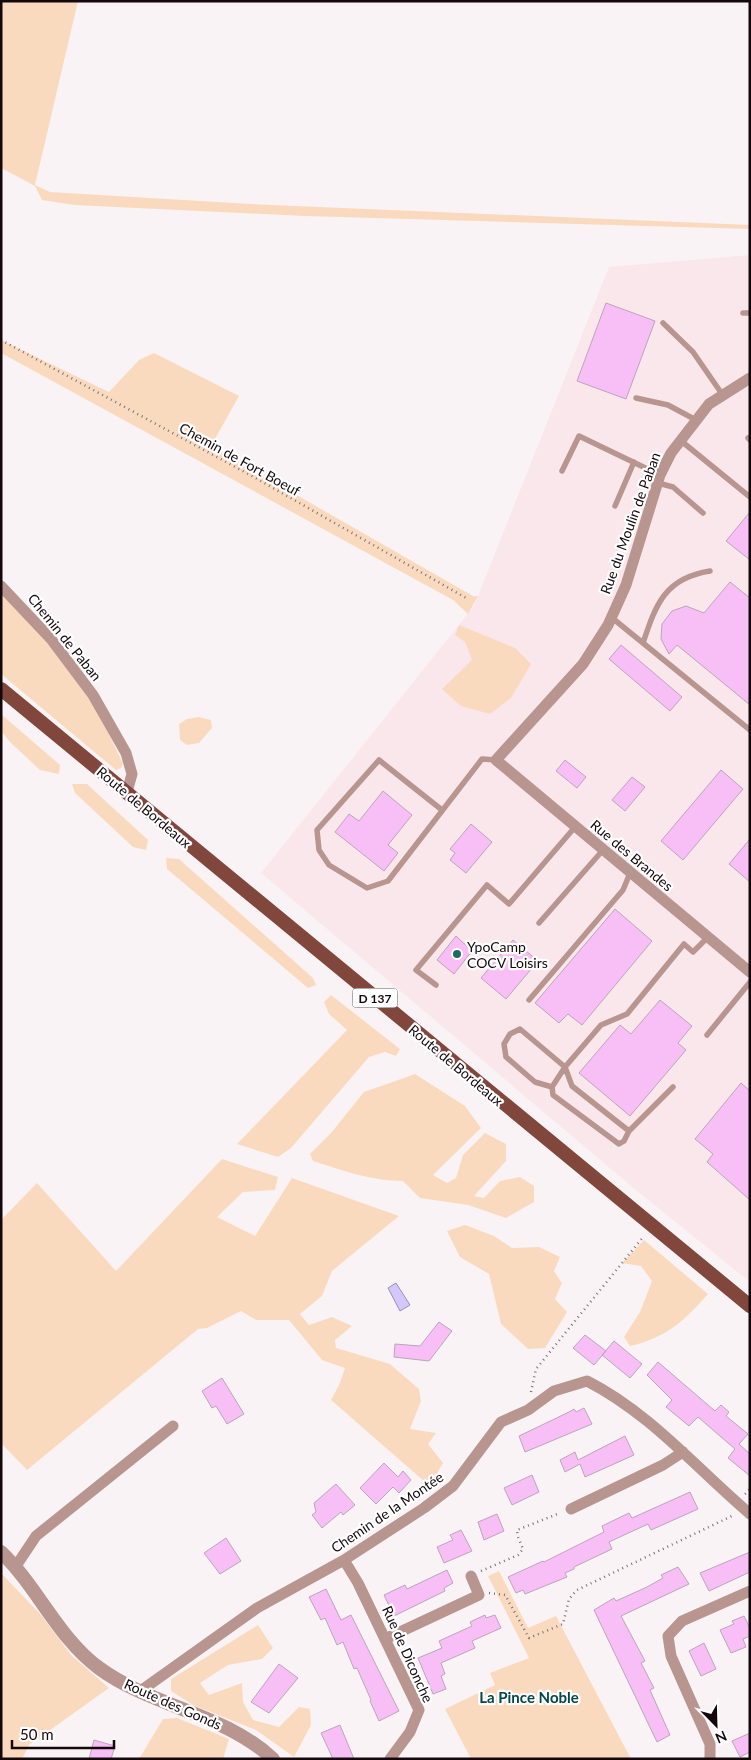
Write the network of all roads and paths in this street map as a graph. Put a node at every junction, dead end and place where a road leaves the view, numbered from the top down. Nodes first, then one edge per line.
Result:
1 (663, 323) dead end
2 (1, 340) edge
3 (750, 378) edge
4 (722, 394) junction
5 (636, 398) dead end
6 (696, 420) junction
7 (680, 440) junction
8 (634, 462) junction
9 (562, 471) dead end
10 (659, 479) junction
11 (750, 497) edge
12 (615, 506) dead end
13 (703, 513) dead end
14 (710, 571) dead end
15 (1, 586) edge
16 (468, 599) dead end
17 (611, 617) junction
18 (643, 643) junction
19 (1, 689) edge
20 (750, 730) edge
21 (496, 760) junction
22 (127, 792) junction
23 (442, 810) junction
24 (576, 828) junction
25 (603, 850) junction
26 (630, 873) junction
27 (539, 923) dead end
28 (708, 937) junction
29 (750, 972) edge
30 (750, 982) edge
31 (436, 985) dead end
32 (529, 1000) dead end
33 (707, 1034) dead end
34 (566, 1067) junction
35 (552, 1087) junction
36 (673, 1087) dead end
37 (629, 1131) junction
38 (651, 1227) junction
39 (750, 1306) edge
40 (528, 1410) junction
41 (172, 1426) dead end
42 (683, 1452) junction
43 (571, 1510) joint
44 (747, 1511) edge
45 (1, 1552) edge
46 (344, 1560) junction
47 (16, 1566) junction
48 (471, 1576) joint
49 (750, 1591) edge
50 (479, 1595) junction
51 (385, 1639) junction
52 (139, 1692) junction
53 (273, 1759) edge
54 (390, 1759) edge
55 (710, 1759) edge

1 - 4 lane
2 - 16 path, Chemin de Fort Boeuf
3 - 4 street, Rue du Moulin de Paban
4 - 6 street, Rue du Moulin de Paban
5 - 6 lane
6 - 7 street, Rue du Moulin de Paban
7 - 10 street, Rue du Moulin de Paban
7 - 11 lane
8 - 9 lane
8 - 10 lane
8 - 12 lane
10 - 13 lane
10 - 17 street, Rue du Moulin de Paban
14 - 18 lane
15 - 22 street, Chemin de Paban
17 - 18 lane
17 - 21 street, Rue du Moulin de Paban
18 - 20 lane
19 - 22 main road, Route de Bordeaux / D 137
21 - 23 lane
21 - 24 street, Rue des Brandes
22 - 38 main road, Route de Bordeaux / D 137
23 - 23 lane
24 - 25 street, Rue des Brandes
24 - 31 lane
25 - 26 street, Rue des Brandes
25 - 27 lane
26 - 28 street, Rue des Brandes
26 - 32 lane
28 - 29 street, Rue des Brandes
28 - 34 lane
30 - 33 lane
34 - 35 lane
34 - 35 lane
34 - 37 lane
35 - 37 lane
36 - 37 lane
38 - 39 main road, Route de Bordeaux / D 137
38 - 40 path
40 - 42 street, Chemin de la Montée
40 - 46 street, Chemin de la Montée
41 - 47 street
42 - 43 street
42 - 44 street, Chemin de la Montée
43 - 48 path
44 - 50 path
45 - 47 street, Route des Gonds
46 - 51 street, Rue de Diconche
46 - 52 street, Chemin de la Montée
47 - 52 street, Route des Gonds
48 - 50 street
49 - 55 street
50 - 51 street
51 - 54 street, Rue de Diconche
52 - 53 street, Route des Gonds

